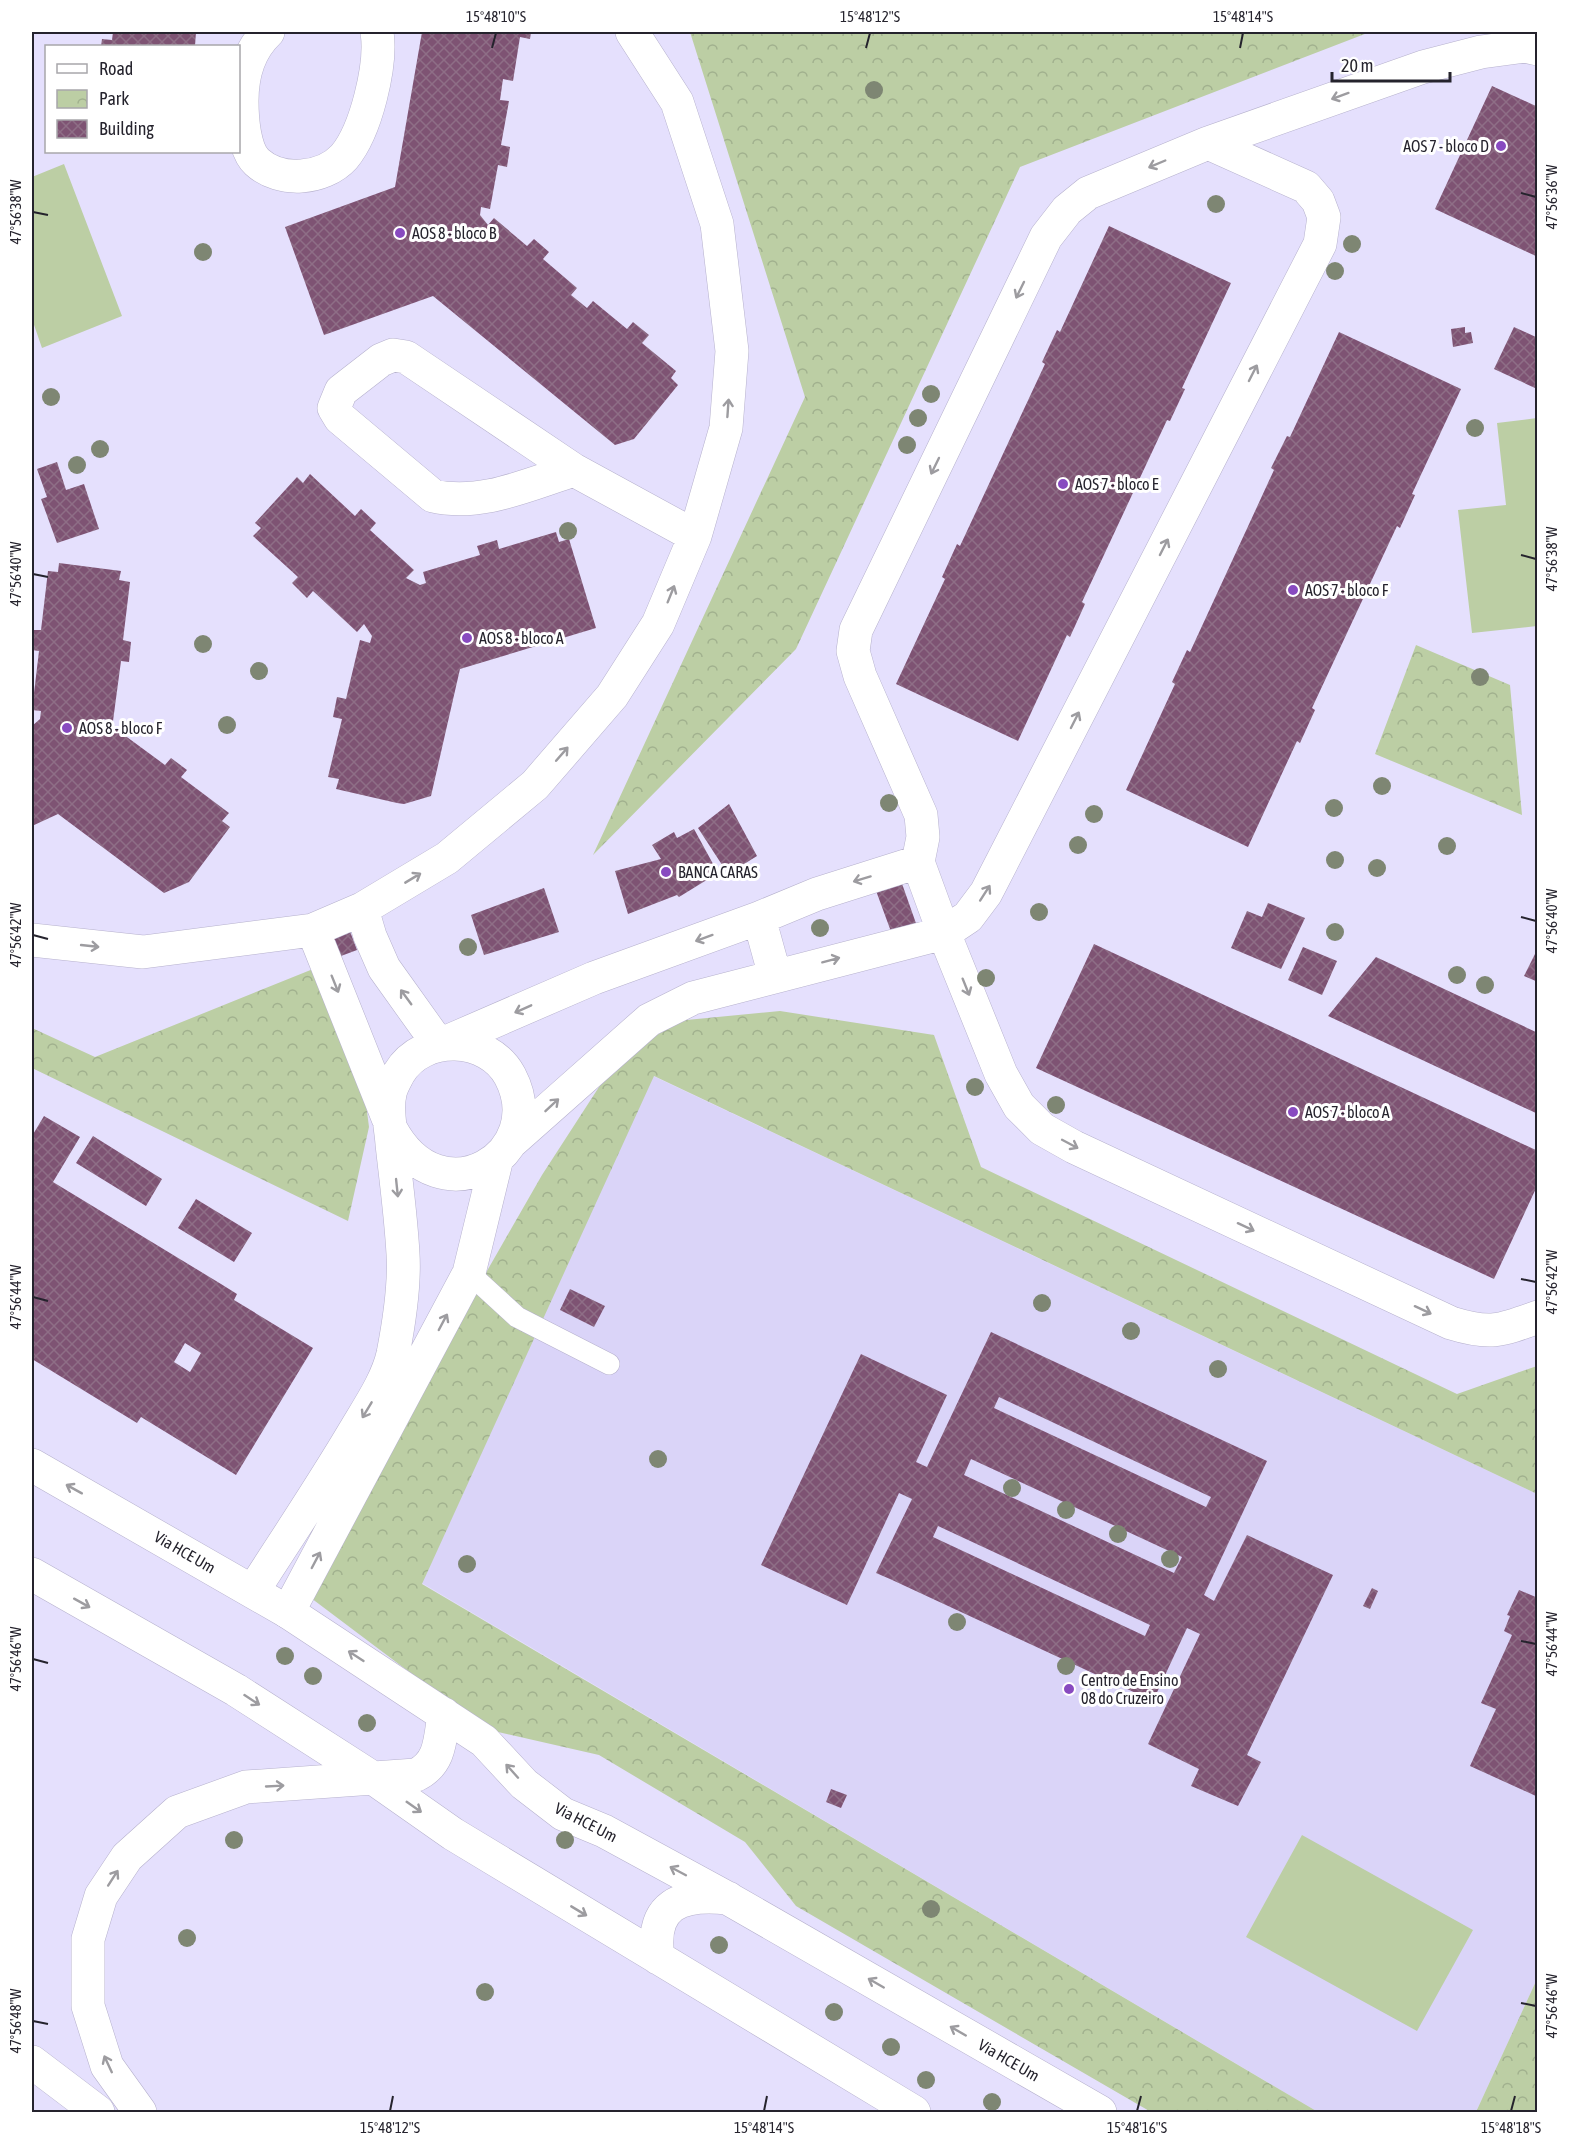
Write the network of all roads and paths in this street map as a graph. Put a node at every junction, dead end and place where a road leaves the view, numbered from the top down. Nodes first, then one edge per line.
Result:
1 (268, 32) edge
2 (377, 32) edge
3 (632, 32) edge
4 (1538, 49) edge
5 (1208, 143) junction
6 (574, 470) junction
7 (695, 536) junction
8 (918, 862) junction
9 (363, 909) junction
10 (759, 918) junction
11 (313, 930) junction
12 (944, 933) junction
13 (32, 940) edge
14 (775, 976) junction
15 (441, 1044) junction
16 (390, 1124) junction
17 (503, 1151) junction
18 (470, 1273) junction
19 (1538, 1317) edge
20 (609, 1364) dead end
21 (32, 1465) edge
22 (32, 1574) edge
23 (253, 1591) junction
24 (288, 1612) junction
25 (444, 1714) junction
26 (376, 1780) junction
27 (729, 1899) junction
28 (658, 1958) junction
29 (32, 2062) edge
30 (98, 2112) edge
31 (140, 2112) edge
32 (914, 2112) edge
33 (1100, 2112) edge

1 - 2 main road
7 -> 3 main road
4 -> 5 main road
5 -> 8 main road
12 -> 5 main road
6 - 6 main road
6 - 7 main road
9 -> 7 main road
8 -> 10 main road
8 - 12 main road
9 - 11 main road
15 -> 9 main road
10 - 14 main road
10 -> 15 main road
13 -> 11 main road
11 -> 16 main road
14 -> 12 main road
12 -> 19 main road
17 -> 14 main road
15 - 16 main road
15 - 17 main road
16 - 17 main road
16 -> 23 main road
17 - 18 main road
18 - 20 lane
24 -> 18 main road
23 -> 21 main road, Via HCE Um
22 -> 26 main road
23 - 24 main road, Via HCE Um
25 -> 24 main road, Via HCE Um
25 - 26 main road
27 -> 25 main road, Via HCE Um
26 -> 28 main road
31 -> 26 main road
27 - 28 main road
33 -> 27 main road, Via HCE Um
28 - 32 main road
29 - 30 main road

